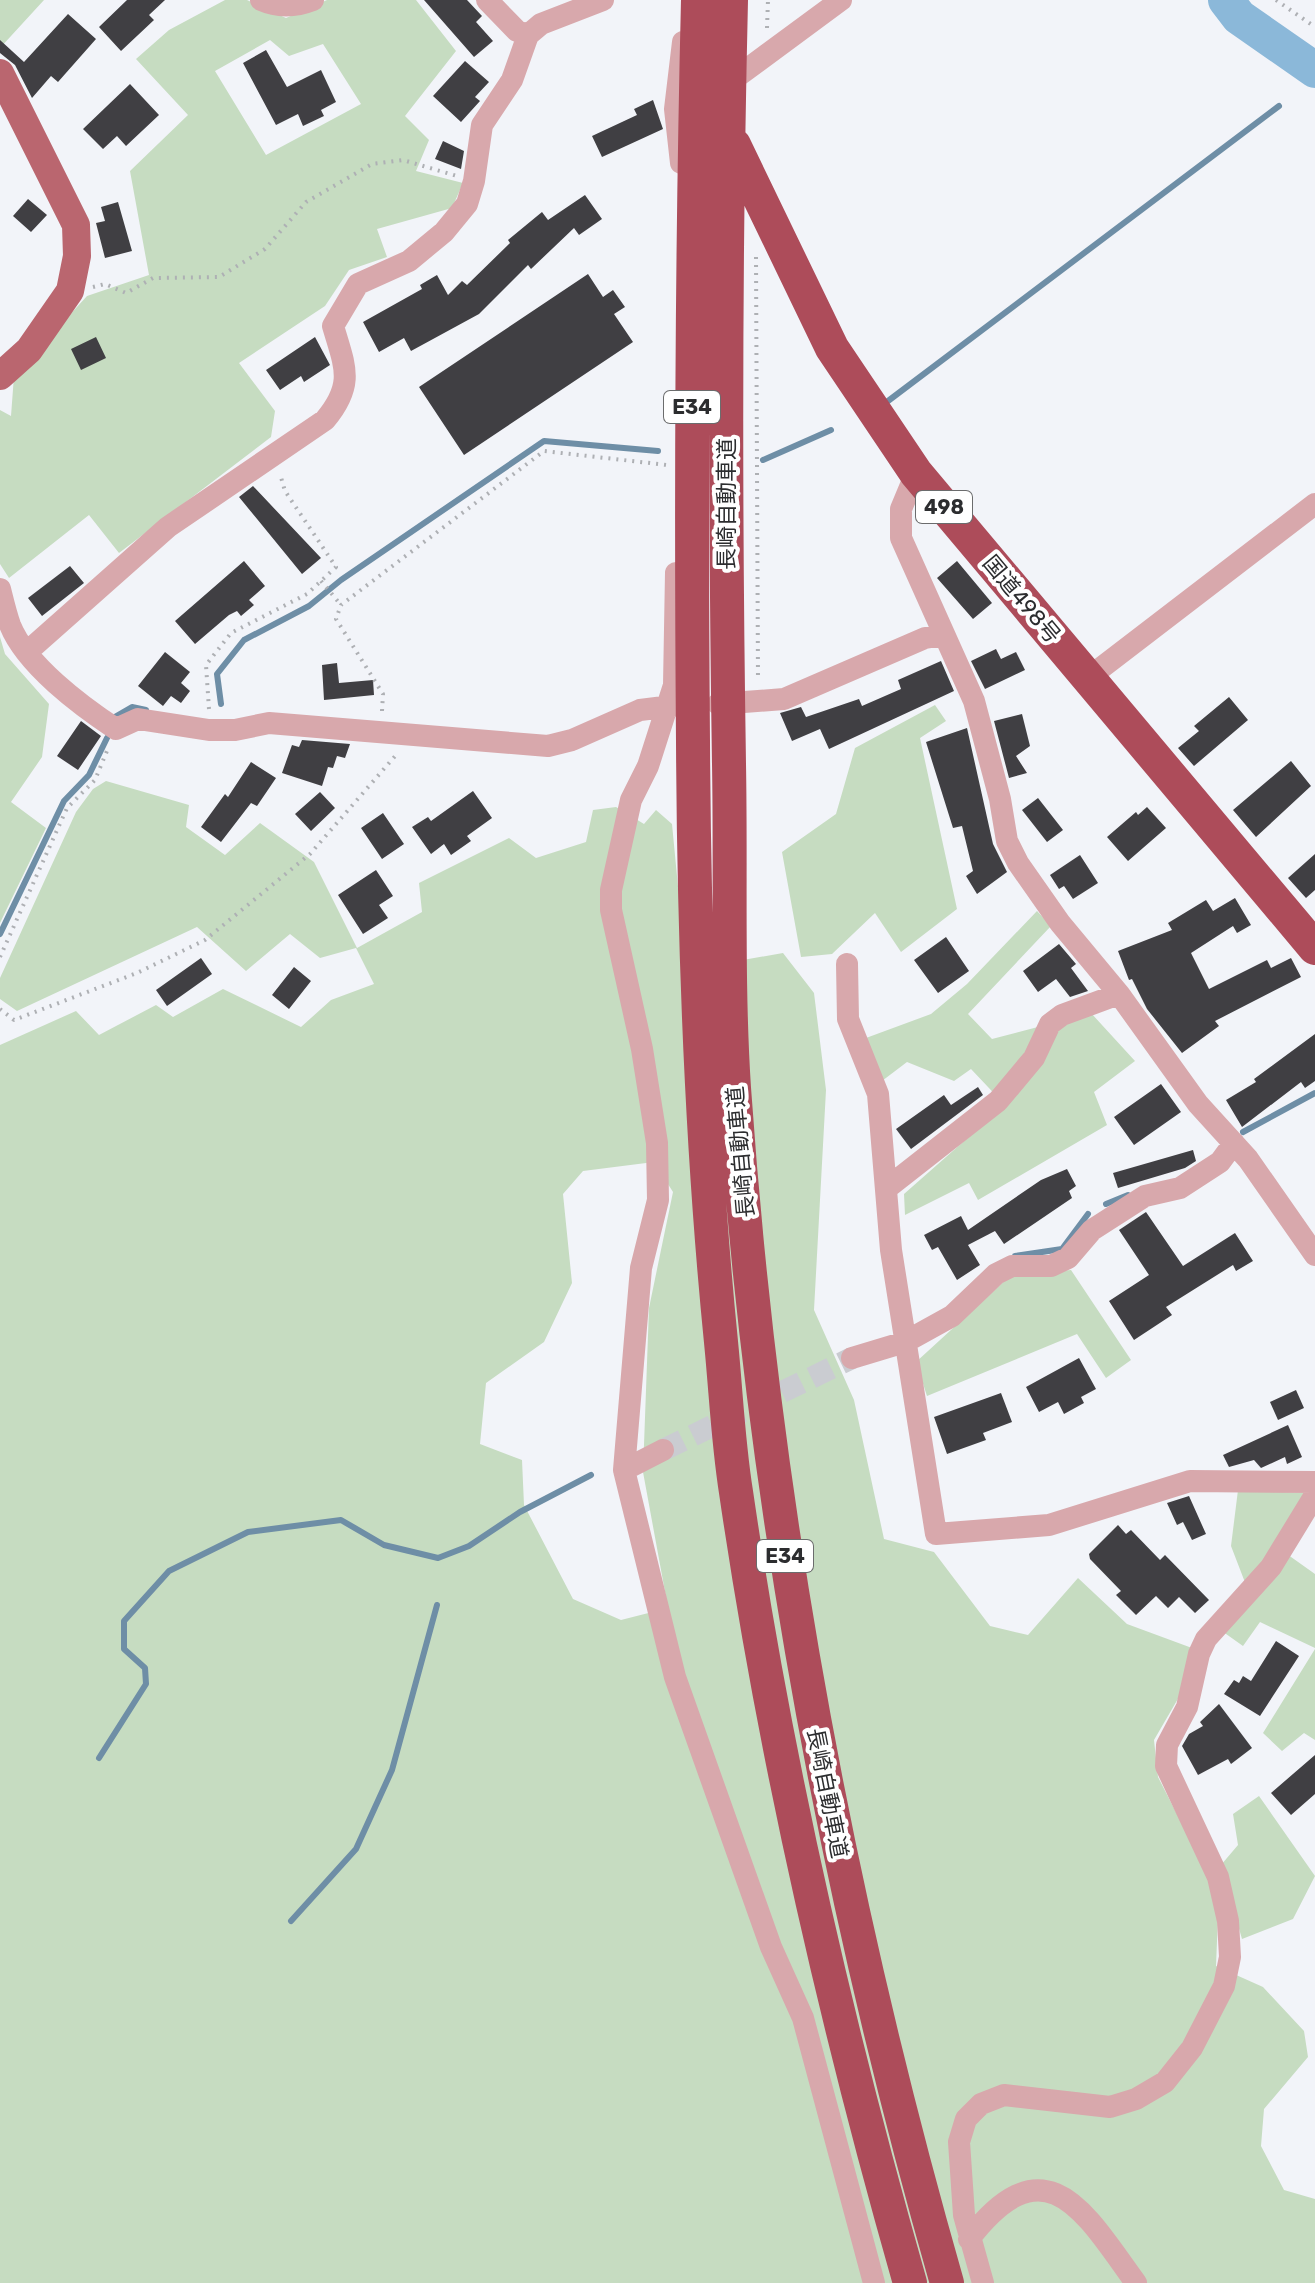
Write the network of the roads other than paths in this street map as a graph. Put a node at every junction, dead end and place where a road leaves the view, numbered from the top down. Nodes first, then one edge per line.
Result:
1 (261, 0) edge
2 (313, 0) edge
3 (487, 0) edge
4 (603, 0) edge
5 (731, 0) edge
6 (841, 0) edge
7 (686, 8) edge
8 (528, 35) junction
9 (0, 73) edge
10 (713, 95) junction
11 (0, 376) edge
12 (916, 473) junction
13 (1315, 504) edge
14 (0, 589) edge
15 (944, 635) junction
16 (27, 652) junction
17 (1088, 678) junction
18 (667, 708) junction
19 (1315, 948) edge
20 (847, 964) dead end
21 (1119, 994) junction
22 (1234, 1143) junction
23 (887, 1188) junction
24 (1315, 1255) edge
25 (905, 1342) junction
26 (852, 1358) tunnel mouth
27 (663, 1450) tunnel mouth
28 (624, 1470) junction
29 (1315, 1482) edge
30 (1315, 1495) edge
31 (969, 2239) junction
32 (874, 2283) edge
33 (910, 2283) edge
34 (947, 2283) edge
35 (983, 2283) edge
36 (1136, 2283) edge

1 - 2 street
3 - 8 street
4 - 8 street
5 - 34 highway, 長崎自動車道 / E34
6 - 10 street
7 - 10 highway, 国道498号 / 498
7 - 18 street
7 - 33 highway, 長崎自動車道 / E34
8 - 16 street
9 - 11 main road
10 - 12 highway, 国道498号 / 498
12 - 15 street
12 - 17 highway, 国道498号 / 498
13 - 17 street
14 - 16 street
15 - 18 street
15 - 21 street
16 - 18 street
17 - 19 highway, 国道498号 / 498
18 - 28 street
20 - 23 street
21 - 22 street
21 - 23 street
22 - 24 street
22 - 25 street
23 - 25 street
25 - 26 street
25 - 29 street
27 - 28 street
28 - 32 street
30 - 31 street
31 - 35 street
31 - 36 street

